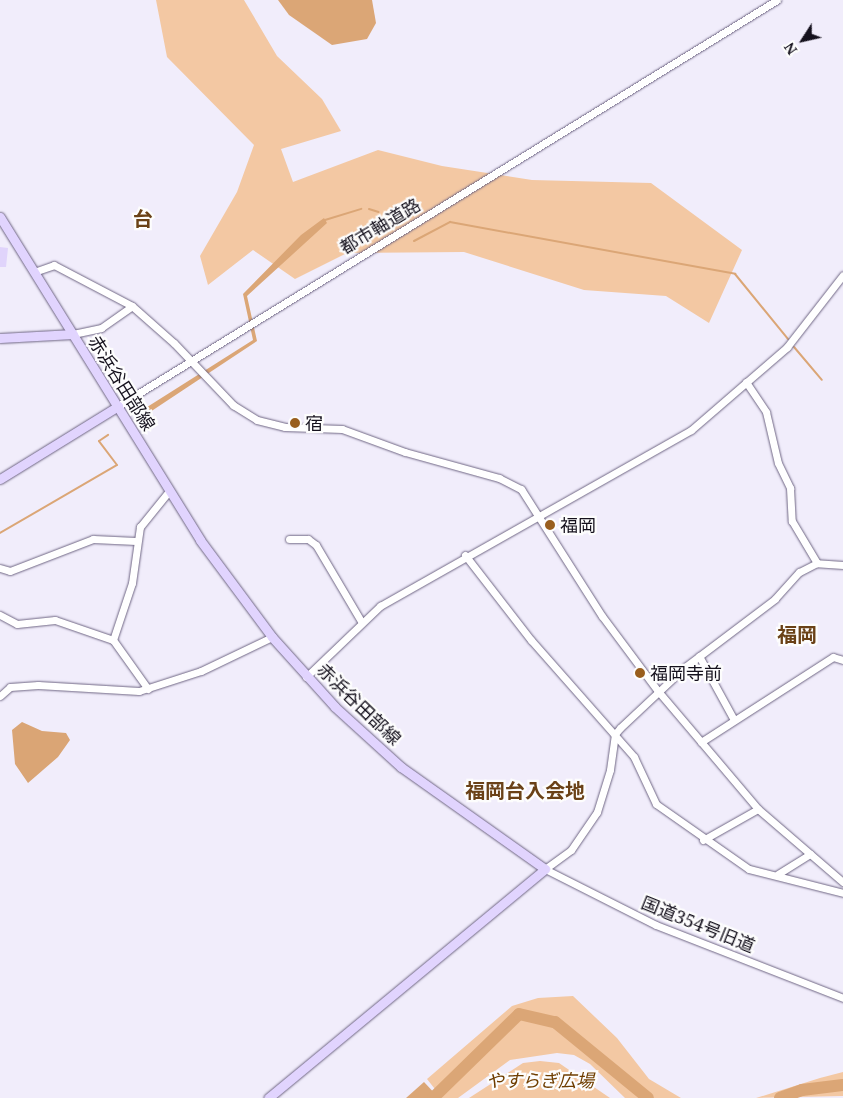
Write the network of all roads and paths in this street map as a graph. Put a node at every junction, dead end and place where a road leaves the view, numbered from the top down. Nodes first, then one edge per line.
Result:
1 (778, 0) edge
2 (0, 217) edge
3 (34, 272) junction
4 (843, 276) edge
5 (132, 306) junction
6 (73, 334) junction
7 (0, 338) edge
8 (190, 360) junction
9 (746, 382) junction
10 (118, 406) junction
11 (0, 479) edge
12 (169, 491) junction
13 (540, 513) junction
14 (289, 539) dead end
15 (136, 541) junction
16 (465, 555) junction
17 (817, 562) junction
18 (843, 564) edge
19 (0, 568) edge
20 (0, 615) edge
21 (361, 621) junction
22 (272, 637) junction
23 (113, 640) junction
24 (699, 656) junction
25 (843, 660) edge
26 (306, 676) junction
27 (148, 689) junction
28 (658, 691) junction
29 (0, 696) edge
30 (734, 720) junction
31 (615, 734) junction
32 (701, 742) junction
33 (758, 809) junction
34 (703, 840) junction
35 (810, 854) junction
36 (546, 869) junction
37 (778, 874) junction
38 (843, 882) edge
39 (843, 892) edge
40 (843, 998) edge
41 (268, 1098) edge

1 - 8 street, 都市軸道路
2 - 3 main road, 赤浜谷田部線
3 - 5 street
3 - 6 main road, 赤浜谷田部線
4 - 9 street
5 - 6 street
5 - 8 street
6 - 7 main road
6 - 10 main road, 赤浜谷田部線
8 - 10 street, 都市軸道路
8 - 13 street
9 - 13 street
9 - 17 street
10 - 11 main road, 都市軸道路
10 - 12 main road, 赤浜谷田部線
12 - 15 street
12 - 22 main road, 赤浜谷田部線
13 - 16 street
13 - 28 street
14 - 21 street
15 - 19 street
15 - 23 street
16 - 21 street
16 - 31 street
17 - 18 street
17 - 24 street
20 - 23 street
21 - 26 street
22 - 26 main road, 赤浜谷田部線
22 - 27 street
23 - 27 street
24 - 28 street
24 - 30 street
25 - 30 street
26 - 36 main road, 赤浜谷田部線
27 - 29 street
28 - 31 street
28 - 32 street
30 - 32 street
31 - 34 street
31 - 36 street
32 - 33 street
33 - 34 street
33 - 35 street
34 - 37 street
35 - 37 street
35 - 38 street
36 - 40 street, 国道354号旧道
36 - 41 main road
37 - 39 street

